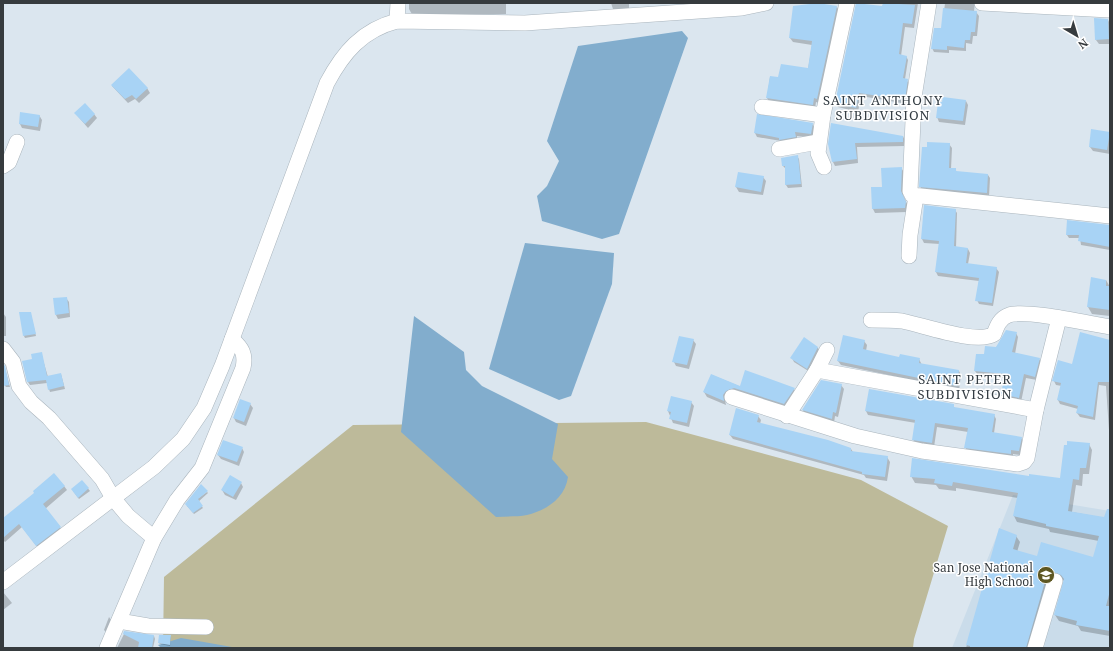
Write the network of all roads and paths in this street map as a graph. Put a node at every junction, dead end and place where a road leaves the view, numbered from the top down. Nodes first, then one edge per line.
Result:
1 (398, 3) edge
2 (766, 3) edge
3 (847, 3) edge
4 (929, 3) edge
5 (982, 3) edge
6 (1109, 10) dead end
7 (397, 21) junction
8 (762, 108) dead end
9 (823, 115) junction
10 (17, 142) dead end
11 (818, 142) junction
12 (779, 149) dead end
13 (3, 166) edge
14 (824, 167) dead end
15 (916, 196) junction
16 (1110, 216) edge
17 (909, 256) dead end
18 (1059, 318) junction
19 (871, 320) dead end
20 (1110, 327) edge
21 (232, 339) junction
22 (3, 349) edge
23 (827, 350) dead end
24 (817, 370) junction
25 (732, 397) dead end
26 (1036, 410) junction
27 (787, 416) junction
28 (114, 498) junction
29 (154, 538) junction
30 (1055, 581) dead end
31 (3, 582) edge
32 (119, 621) junction
33 (206, 627) dead end
34 (108, 648) edge
35 (1035, 648) edge

1 - 7 street
2 - 7 street
3 - 9 street
4 - 15 street
5 - 6 street
7 - 21 street
8 - 9 street
9 - 11 street
10 - 13 street
11 - 12 street
11 - 14 street
15 - 16 street
15 - 17 street
18 - 19 street
18 - 20 street
18 - 26 street
21 - 28 street
21 - 29 street
22 - 28 street
23 - 24 street
24 - 26 street
24 - 27 street
25 - 27 street
26 - 27 street
28 - 29 street
28 - 31 street
29 - 32 street
30 - 35 street
32 - 33 street
32 - 34 street

